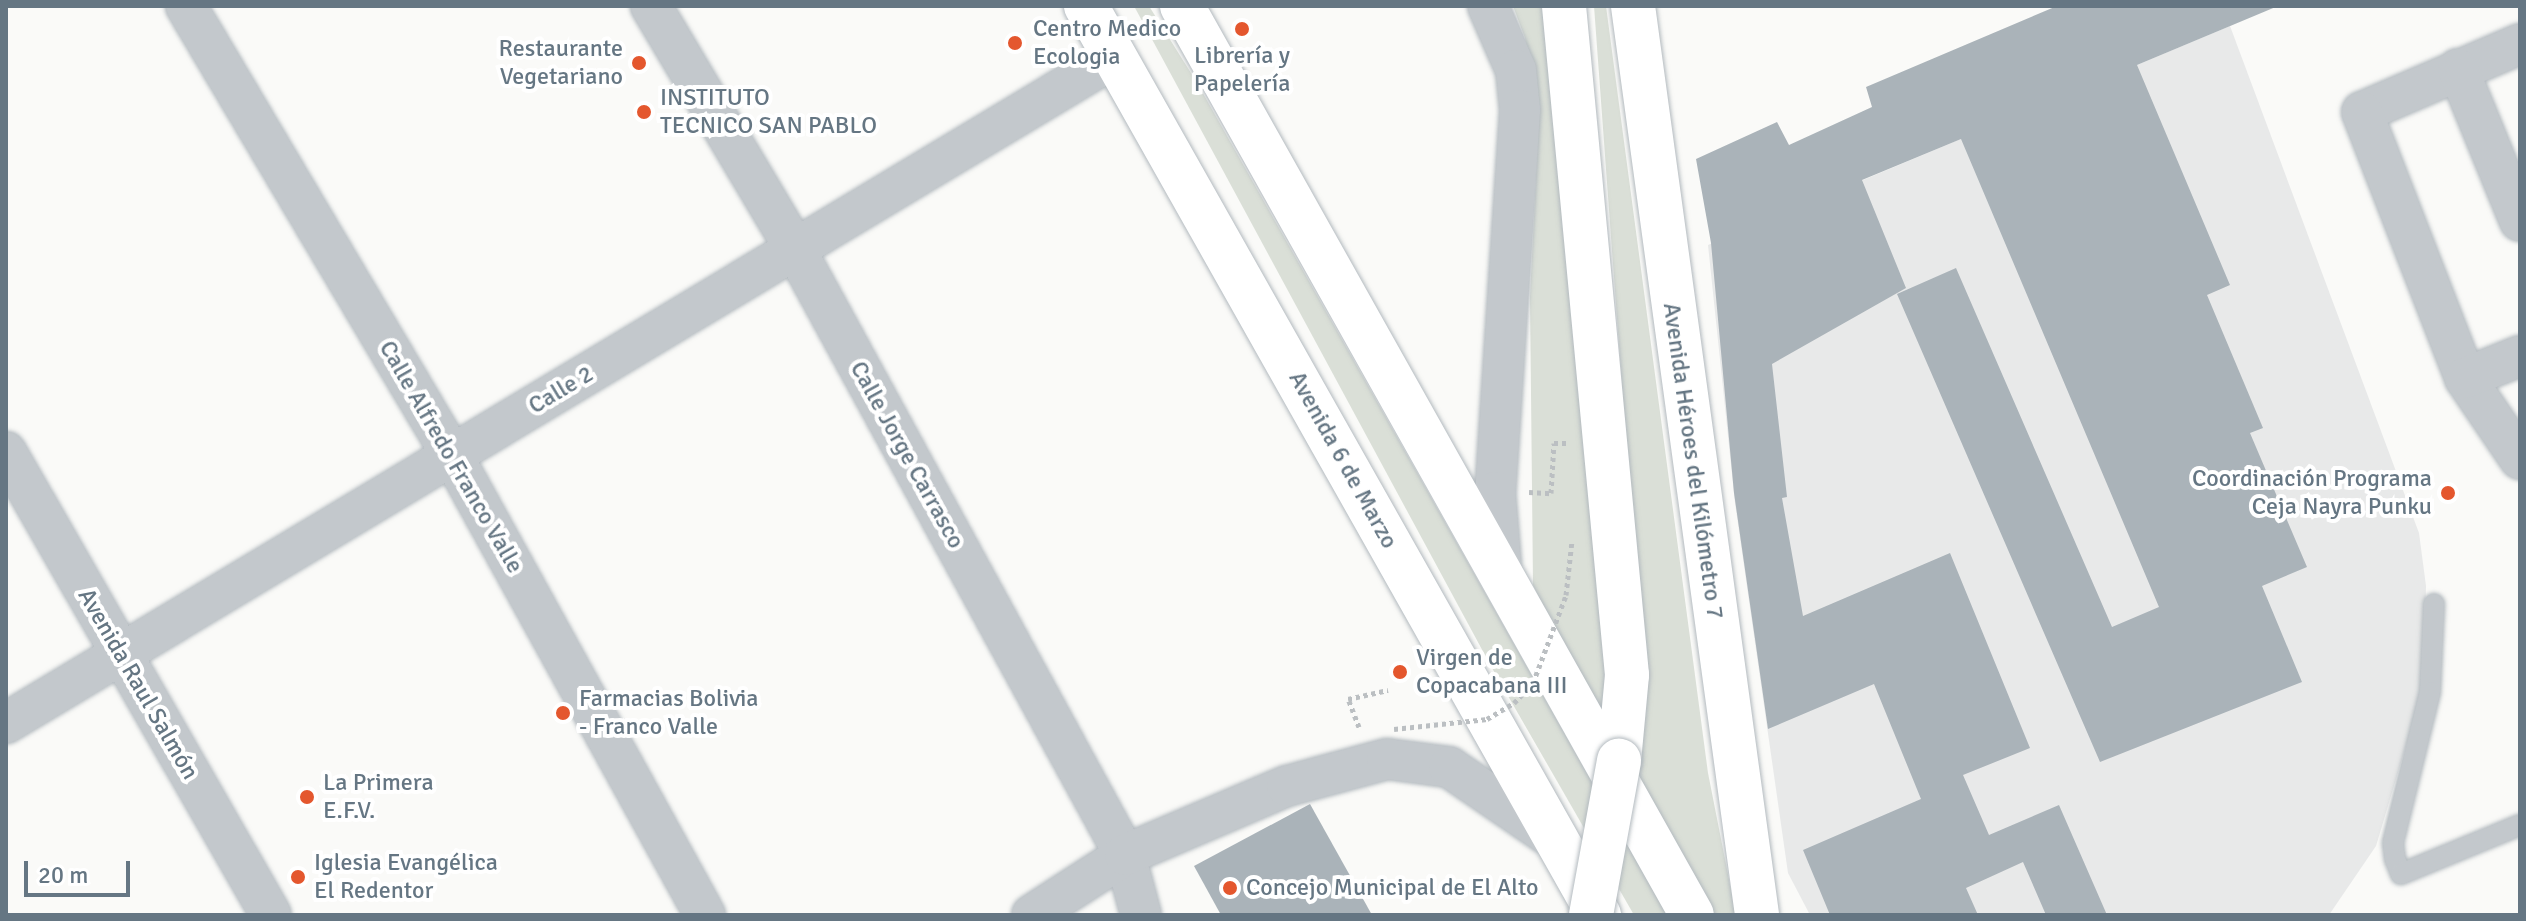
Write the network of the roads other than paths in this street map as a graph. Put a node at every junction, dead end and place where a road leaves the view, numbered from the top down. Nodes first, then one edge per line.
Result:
1 (186, 6) edge
2 (651, 6) edge
3 (1086, 6) edge
4 (1488, 6) edge
5 (1564, 6) edge
6 (1633, 6) edge
7 (1193, 10) edge
8 (2520, 44) edge
9 (1115, 57) junction
10 (2458, 69) junction
11 (2520, 221) edge
12 (795, 249) junction
13 (2520, 356) edge
14 (2465, 378) junction
15 (6, 452) edge
16 (452, 455) junction
17 (2520, 459) edge
18 (1502, 578) junction
19 (2434, 604) dead end
20 (120, 655) junction
21 (6, 723) edge
22 (2520, 825) edge
23 (1558, 842) junction
24 (1125, 855) junction
25 (271, 915) edge
26 (705, 915) edge
27 (1032, 915) edge
28 (1141, 915) edge
29 (1591, 915) edge
30 (1599, 915) edge
31 (1692, 915) edge
32 (1757, 915) edge

1 - 16 street, Calle Alfredo Franco Valle
2 - 12 street, Calle Jorge Carrasco
3 - 9 main road, Avenida 6 de Marzo
4 - 18 street
5 - 29 main road, bridge
6 - 32 main road, Avenida Héroes del Kilómetro 7
7 - 18 main road
8 - 10 street
9 - 12 street, Calle 2
9 - 23 main road, Avenida 6 de Marzo
10 - 11 street
10 - 14 street
12 - 16 street, Calle 2
12 - 24 street, Calle Jorge Carrasco
13 - 14 street
14 - 17 street
15 - 20 street, Avenida Raul Salmón
16 - 20 street, Calle 2
16 - 26 street, Calle Alfredo Franco Valle
18 - 31 main road
19 - 22 lane
20 - 21 street, Calle 2
20 - 25 street, Avenida Raul Salmón
23 - 24 street
23 - 30 main road, Avenida 6 de Marzo
24 - 27 street
24 - 28 street, Calle Jorge Carrasco

